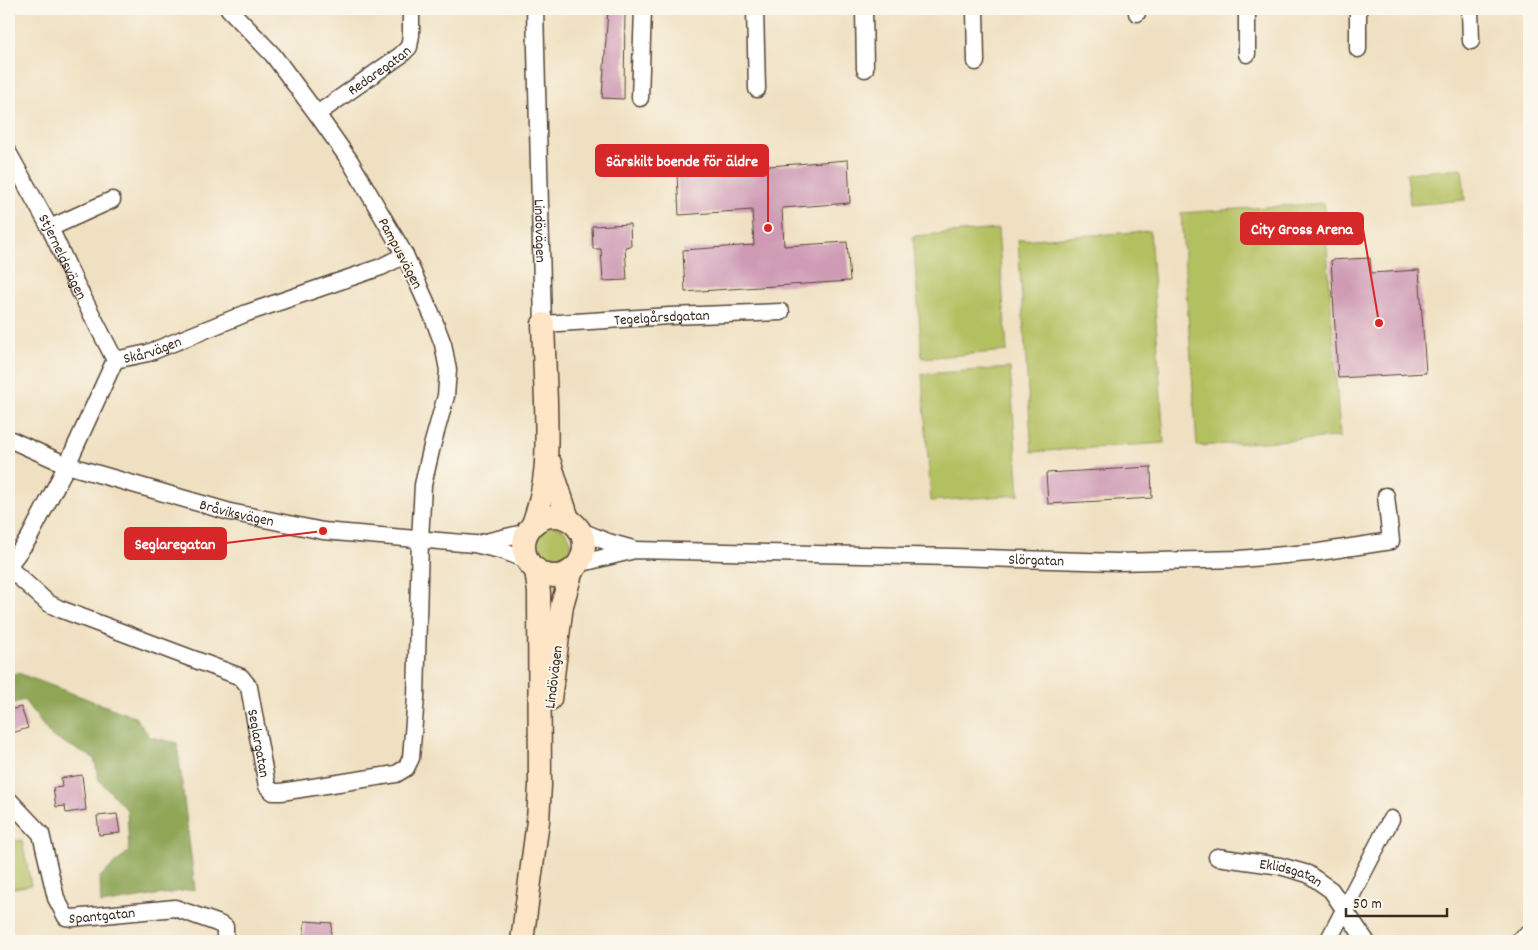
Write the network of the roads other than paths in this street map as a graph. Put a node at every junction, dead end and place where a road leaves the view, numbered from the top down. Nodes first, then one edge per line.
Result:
1 (229, 9) edge
2 (411, 9) edge
3 (535, 9) edge
4 (643, 9) edge
5 (756, 9) edge
6 (864, 9) edge
7 (975, 9) edge
8 (1247, 9) edge
9 (1358, 9) edge
10 (1470, 9) edge
11 (1471, 41) dead end
12 (1358, 49) dead end
13 (1247, 54) dead end
14 (976, 62) dead end
15 (865, 69) dead end
16 (757, 89) dead end
17 (640, 98) dead end
18 (317, 114) junction
19 (9, 154) edge
20 (112, 200) dead end
21 (50, 228) junction
22 (405, 255) junction
23 (781, 312) dead end
24 (543, 324) junction
25 (114, 360) junction
26 (9, 439) edge
27 (548, 455) junction
28 (67, 465) junction
29 (1386, 496) dead end
30 (574, 525) junction
31 (530, 528) junction
32 (420, 540) junction
33 (474, 544) junction
34 (635, 550) junction
35 (532, 565) junction
36 (9, 567) edge
37 (575, 567) junction
38 (540, 785) junction
39 (9, 800) edge
40 (1391, 819) dead end
41 (1217, 856) dead end
42 (1346, 910) junction
43 (1529, 933) edge
44 (225, 941) edge
45 (522, 941) edge
46 (1328, 941) edge
47 (1366, 941) edge
48 (1518, 941) edge

1 - 18 street, Pampusvägen
2 - 18 street, Redaregatan
3 - 24 street, Lindövägen
4 - 17 street
5 - 16 street
6 - 15 street
7 - 14 street
8 - 13 street
9 - 12 street
10 - 11 street
18 - 22 street, Pampusvägen
19 - 21 street, Stjerneldsvägen
20 - 21 street
21 - 25 street, Stjerneldsvägen
22 - 25 street, Skårvägen
22 - 32 street, Pampusvägen
23 - 24 street, Tegelgårsdgatan
24 - 27 main road, Lindövägen
25 - 28 street, Skårvägen
26 - 28 street, Bråviksvägen
27 - 30 main road, Lindövägen
27 - 31 main road, Lindövägen
28 - 32 street, Bråviksvägen
28 - 36 street, Skårvägen
29 - 34 street, Slörgatan
30 - 31 main road
30 - 34 street, Slörgatan
30 - 37 main road
31 - 33 street, Bråviksvägen
31 - 35 main road
32 - 33 street, Bråviksvägen
32 - 36 street, Seglargatan
33 - 35 street, Bråviksvägen
34 - 37 street, Slörgatan
35 - 37 main road
35 - 38 main road, Lindövägen
37 - 38 main road, Lindövägen
38 - 45 main road, Lindövägen
39 - 44 street, Spantgatan
40 - 42 street
41 - 42 street, Eklidsgatan
42 - 46 street
42 - 47 street, Eklidsgatan
43 - 48 street

